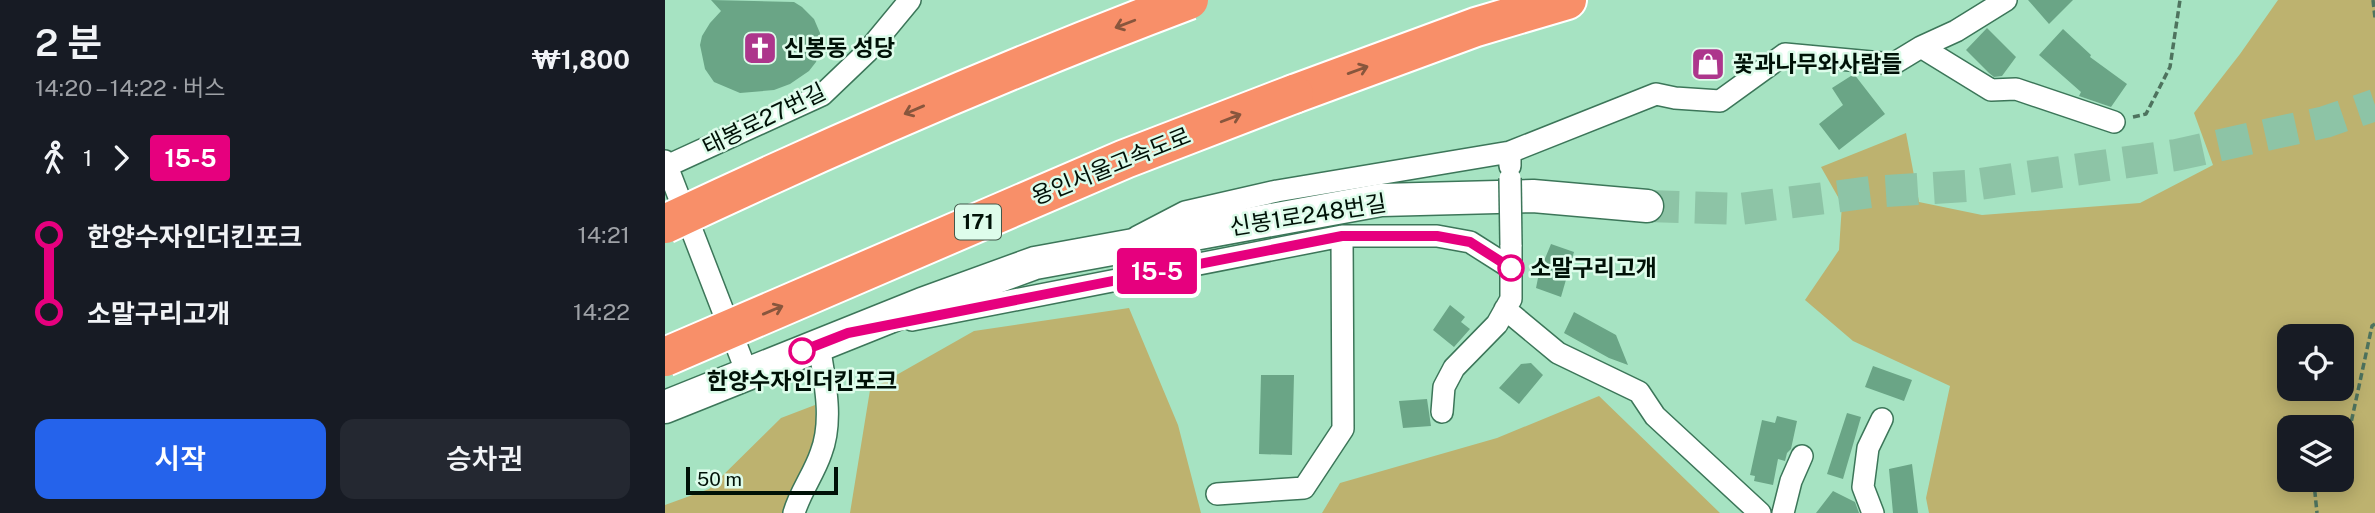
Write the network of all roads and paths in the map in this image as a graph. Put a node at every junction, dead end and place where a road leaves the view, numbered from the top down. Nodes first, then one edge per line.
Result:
1 (909, 0) edge
2 (1189, 0) edge
3 (1566, 0) edge
4 (2006, 0) edge
5 (2180, 0) edge
6 (2373, 0) edge
7 (2375, 18) edge
8 (1921, 47) junction
9 (2113, 122) joint
10 (1510, 152) junction
11 (666, 164) edge
12 (1647, 206) tunnel mouth
13 (665, 224) edge
14 (1342, 236) junction
15 (1115, 248) junction
16 (1511, 268) junction
17 (1506, 309) junction
18 (2375, 324) edge
19 (848, 333) junction
20 (819, 344) junction
21 (665, 356) edge
22 (747, 373) junction
23 (665, 407) edge
24 (1442, 412) dead end
25 (2353, 415) edge
26 (1882, 419) dead end
27 (1802, 456) dead end
28 (2315, 492) edge
29 (1217, 494) dead end
30 (793, 513) edge
31 (1760, 513) edge
32 (1783, 513) edge
33 (1873, 513) edge
34 (2317, 513) edge

1 - 11 street, 태봉로27번길
2 -> 13 highway, bridge
21 -> 3 highway, 용인서울고속도로 / 171, bridge
4 - 8 street
5 - 9 path
6 - 7 path
8 - 9 street
8 - 10 street
10 - 15 street
10 - 16 street, bridge
11 - 22 street, 태봉로27번길
12 - 15 street, 신봉1로248번길
14 - 16 street
14 - 19 street
14 - 29 street
15 - 19 street, 신봉1로248번길
16 - 17 street
17 - 24 street
17 - 31 street
18 - 25 path
19 - 20 street, 신봉1로248번길
20 - 22 street
20 - 30 street
22 - 23 street
26 - 33 street
27 - 32 street
28 - 34 path

